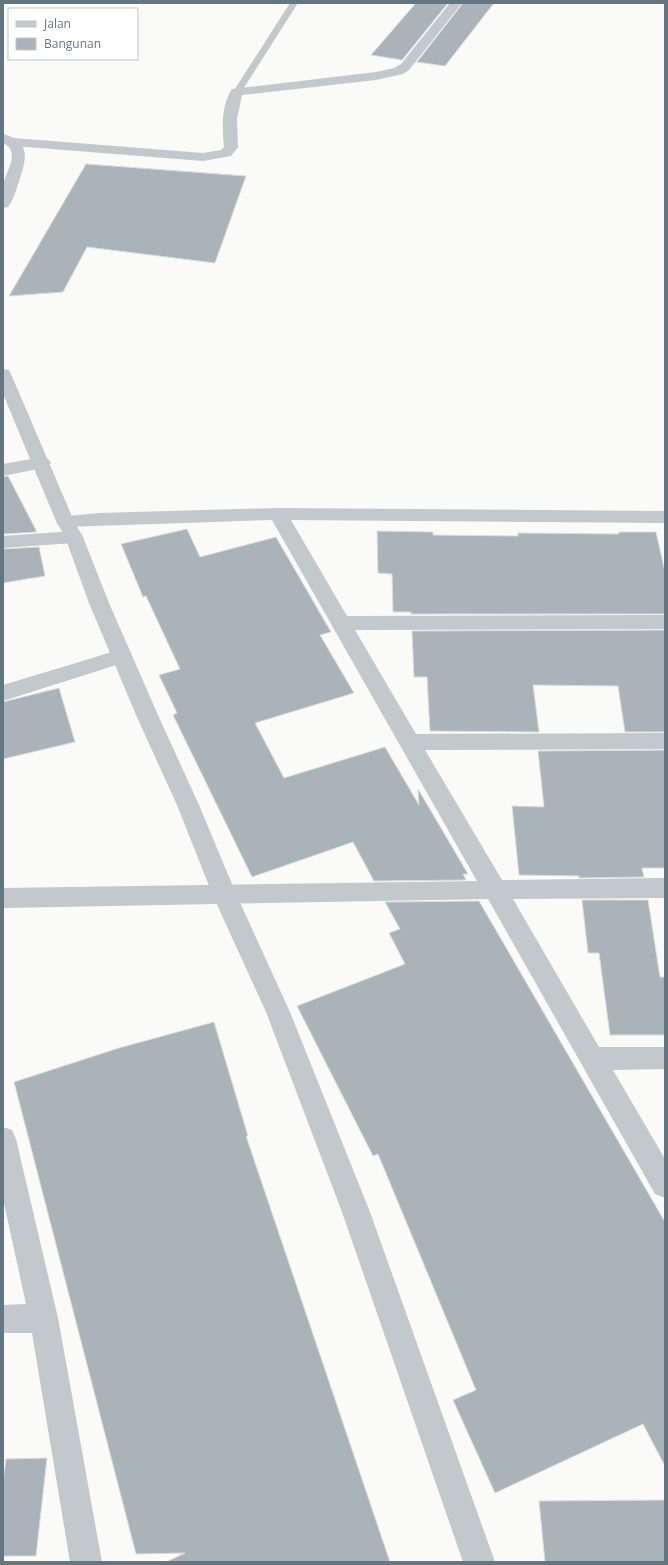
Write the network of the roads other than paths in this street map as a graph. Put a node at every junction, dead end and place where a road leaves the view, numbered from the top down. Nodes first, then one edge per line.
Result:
1 (294, 3) edge
2 (456, 3) edge
3 (237, 92) junction
4 (8, 140) edge
5 (3, 204) edge
6 (3, 374) edge
7 (8, 399) edge
8 (42, 464) junction
9 (3, 470) edge
10 (278, 514) junction
11 (665, 517) edge
12 (70, 529) junction
13 (3, 542) edge
14 (665, 622) edge
15 (341, 623) junction
16 (122, 656) junction
17 (3, 693) edge
18 (665, 741) edge
19 (409, 742) junction
20 (665, 888) edge
21 (493, 889) junction
22 (225, 896) junction
23 (3, 898) edge
24 (665, 1058) edge
25 (592, 1059) junction
26 (3, 1139) edge
27 (665, 1185) edge
28 (44, 1318) junction
29 (3, 1319) edge
30 (86, 1562) edge
31 (480, 1562) edge

1 - 3 lane
2 - 3 street
3 - 4 street
4 - 5 street
6 - 7 street
7 - 8 street
8 - 9 street
8 - 12 street
10 - 11 street
10 - 12 street
10 - 15 street
12 - 13 street
12 - 16 street
14 - 15 street
15 - 19 street
16 - 17 street
16 - 22 street
18 - 19 street
19 - 21 street
20 - 21 street
21 - 22 street
21 - 25 street
22 - 23 street
22 - 31 street
24 - 25 street
25 - 27 street
26 - 28 street
28 - 29 street
28 - 30 street

